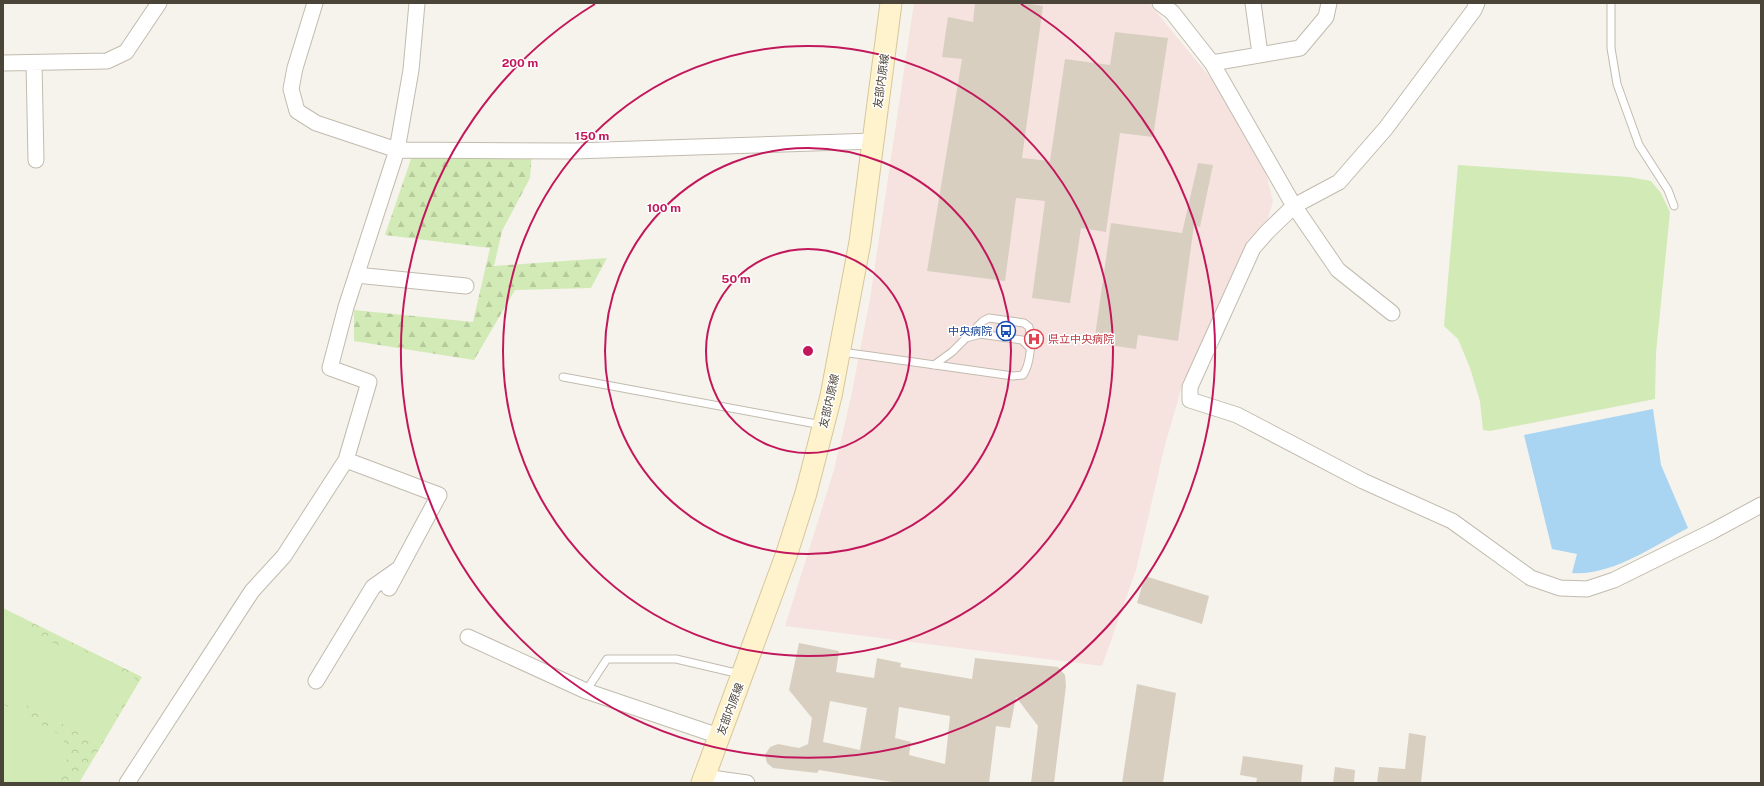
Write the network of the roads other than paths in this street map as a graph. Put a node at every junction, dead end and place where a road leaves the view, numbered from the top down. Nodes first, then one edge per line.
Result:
1 (159, 3) edge
2 (315, 3) edge
3 (417, 3) edge
4 (891, 3) edge
5 (1160, 3) edge
6 (1253, 3) edge
7 (1329, 3) edge
8 (1477, 3) edge
9 (1611, 3) edge
10 (1260, 54) junction
11 (3, 63) edge
12 (34, 63) junction
13 (1212, 63) junction
14 (873, 141) junction
15 (397, 150) junction
16 (36, 160) dead end
17 (1294, 206) junction
18 (1674, 206) dead end
19 (356, 275) junction
20 (466, 286) dead end
21 (1392, 313) dead end
22 (966, 338) junction
23 (1030, 347) junction
24 (840, 352) junction
25 (934, 365) junction
26 (563, 377) dead end
27 (824, 425) junction
28 (346, 460) junction
29 (1761, 504) edge
30 (400, 568) junction
31 (389, 588) dead end
32 (468, 637) dead end
33 (742, 675) junction
34 (316, 681) dead end
35 (586, 691) junction
36 (719, 736) junction
37 (703, 780) edge
38 (127, 783) edge
39 (747, 783) edge

1 - 12 street
2 - 15 street
3 - 15 street
4 - 14 main road, 友部内原線
5 - 13 street
6 - 10 street
7 - 10 street
8 - 17 street
9 - 18 lane
10 - 13 street
11 - 12 street
12 - 16 street
13 - 17 street
14 - 15 street
14 - 24 main road, 友部内原線
15 - 19 street
17 - 21 street
17 - 29 street
19 - 20 street
19 - 28 street
22 - 23 lane
22 - 23 lane
22 - 25 lane
23 - 25 lane
24 - 25 lane
24 - 27 main road, 友部内原線
26 - 27 lane
27 - 33 main road, 友部内原線
28 - 30 street
28 - 38 street
30 - 31 street
30 - 34 street
32 - 35 street
33 - 35 lane
33 - 36 main road, 友部内原線
35 - 36 street
36 - 37 main road, 友部内原線
37 - 39 street

